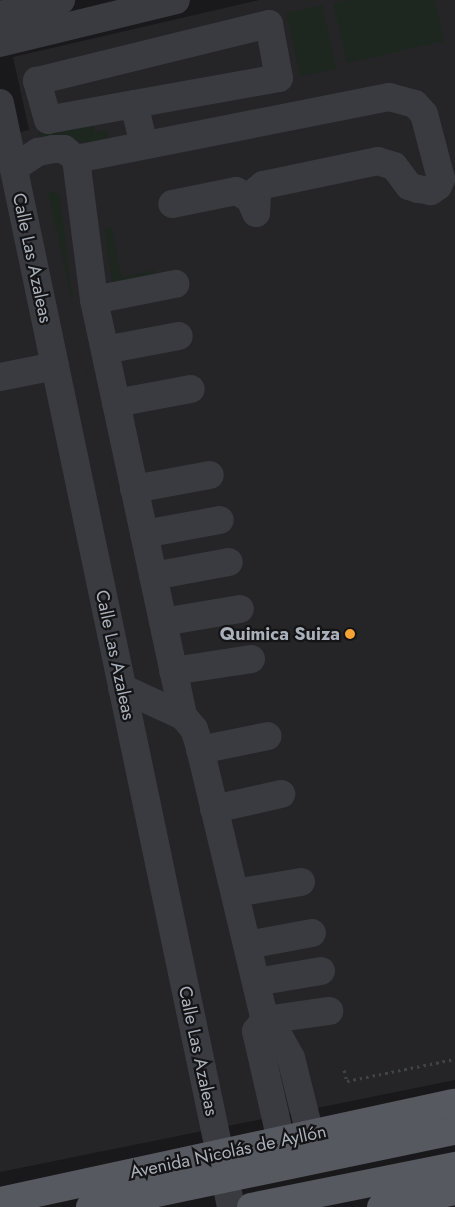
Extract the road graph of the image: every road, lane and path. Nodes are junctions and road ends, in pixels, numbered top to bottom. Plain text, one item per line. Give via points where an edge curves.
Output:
1 (61, 0) edge
2 (176, 0) edge
3 (0, 15) edge
4 (0, 43) edge
5 (0, 102) edge
6 (134, 104) junction
7 (144, 145) junction
8 (76, 159) junction
9 (14, 168) junction
10 (172, 204) dead end
11 (175, 284) dead end
12 (94, 300) junction
13 (179, 336) dead end
14 (105, 350) junction
15 (55, 366) junction
16 (0, 377) edge
17 (190, 389) dead end
18 (116, 403) junction
19 (210, 475) dead end
20 (134, 489) junction
21 (220, 520) dead end
22 (144, 534) junction
23 (229, 562) dead end
24 (153, 576) junction
25 (240, 608) dead end
26 (163, 622) junction
27 (251, 659) dead end
28 (173, 671) junction
29 (122, 688) junction
30 (183, 716) junction
31 (268, 736) dead end
32 (200, 750) junction
33 (281, 794) dead end
34 (214, 808) junction
35 (301, 882) dead end
36 (235, 893) junction
37 (312, 934) dead end
38 (247, 945) junction
39 (321, 972) dead end
40 (256, 982) junction
41 (330, 1010) dead end
42 (265, 1020) junction
43 (455, 1060) edge
44 (344, 1070) dead end
45 (455, 1103) edge
46 (455, 1131) edge
47 (310, 1134) junction
48 (282, 1140) junction
49 (222, 1166) junction
50 (455, 1166) edge
51 (455, 1192) edge
52 (0, 1201) edge
53 (262, 1206) edge
54 (90, 1207) edge
55 (231, 1207) edge
56 (381, 1207) edge

1 - 3 street
2 - 4 street
5 - 9 street, Calle Las Azaleas
6 - 6 street via 279,78 269,24 37,81 48,120
6 - 7 street
7 - 8 street
7 - 10 street via 388,97 415,104 424,114 441,179 431,191 418,189 409,186 394,166 378,161 263,186 257,190 256,213 250,199 236,191
8 - 9 street via 64,150 53,148 38,152
8 - 12 street
9 - 15 street, Calle Las Azaleas
11 - 12 street
12 - 14 street
13 - 14 street
14 - 18 street
15 - 16 street
15 - 29 street, Calle Las Azaleas
17 - 18 street
18 - 20 street
19 - 20 street
20 - 22 street
21 - 22 street
22 - 24 street
23 - 24 street
24 - 26 street
25 - 26 street
26 - 28 street
27 - 28 street
28 - 30 street
29 - 30 street
29 - 49 street, Calle Las Azaleas
30 - 32 street via 194,729
31 - 32 street
32 - 34 street
33 - 34 street
34 - 36 street
35 - 36 street
36 - 38 street
37 - 38 street
38 - 40 street
39 - 40 street
40 - 42 street
41 - 42 street
42 - 47 street via 276,1031 291,1058
42 - 48 street via 256,1031
43 - 44 path via 347,1081
45 - 47 main road, Avenida Nicolás de Ayllón
46 - 49 main road, Avenida Nicolás de Ayllón
47 - 48 main road, Avenida Nicolás de Ayllón
48 - 49 main road, Avenida Nicolás de Ayllón
49 - 52 main road, Avenida Nicolás de Ayllón
49 - 54 main road, Avenida Nicolás de Ayllón
49 - 55 street, Calle Las Azaleas
50 - 53 main road
51 - 56 main road

